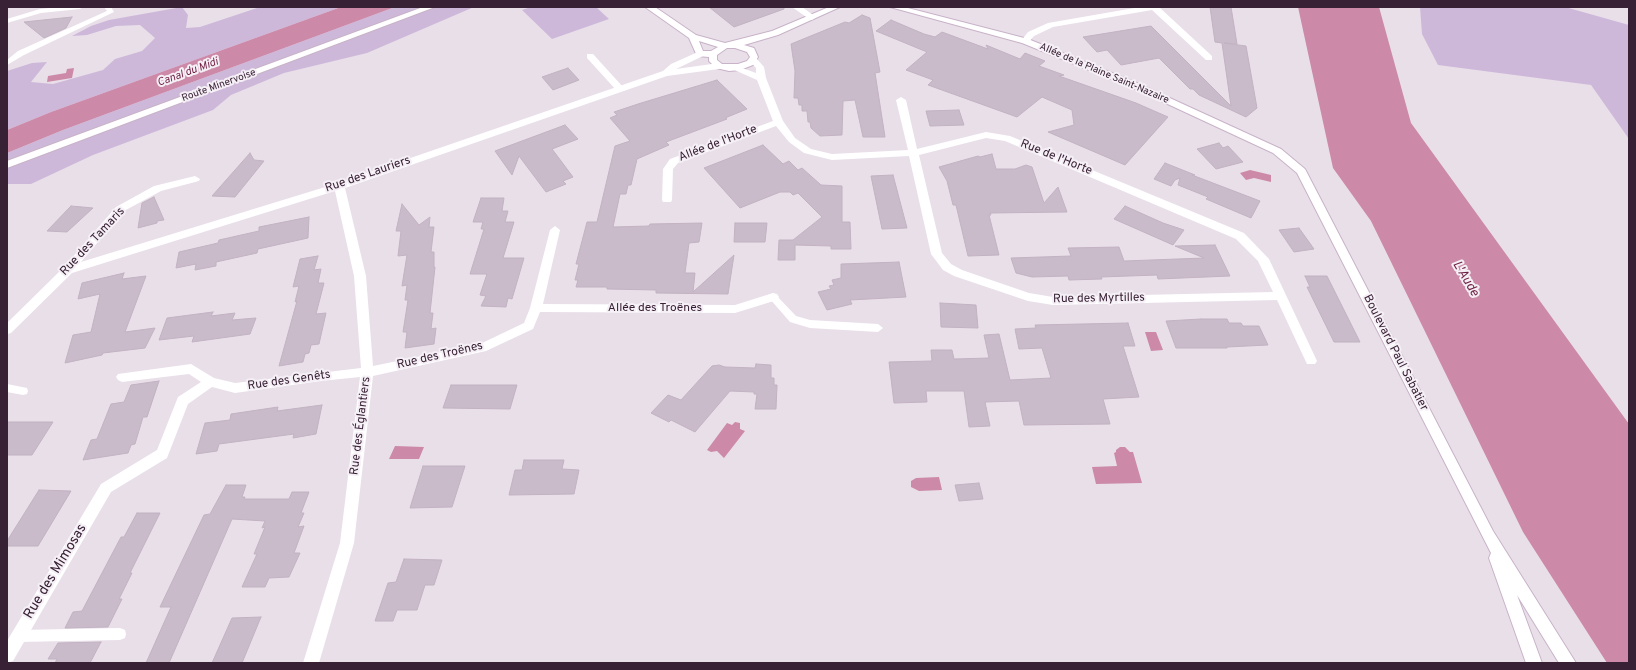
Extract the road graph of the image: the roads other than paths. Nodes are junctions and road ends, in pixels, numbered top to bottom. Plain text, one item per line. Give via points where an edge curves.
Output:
1 (80, 7) edge
2 (107, 7) edge
3 (431, 7) edge
4 (649, 7) edge
5 (796, 7) edge
6 (836, 7) edge
7 (894, 7) edge
8 (812, 17) junction
9 (7, 21) edge
10 (775, 33) junction
11 (693, 37) junction
12 (1025, 41) junction
13 (735, 45) junction
14 (725, 46) junction
15 (757, 53) junction
16 (700, 54) junction
17 (713, 54) junction
18 (590, 56) dead end
19 (1209, 58) dead end
20 (7, 63) edge
21 (719, 66) junction
22 (734, 68) junction
23 (666, 73) junction
24 (761, 78) junction
25 (620, 89) junction
26 (901, 100) dead end
27 (778, 122) junction
28 (912, 154) junction
29 (7, 165) edge
30 (1302, 171) joint
31 (195, 179) dead end
32 (339, 186) junction
33 (667, 200) dead end
34 (555, 230) dead end
35 (68, 270) junction
36 (1280, 296) junction
37 (773, 297) joint
38 (536, 308) junction
39 (878, 328) dead end
40 (7, 330) edge
41 (1312, 361) dead end
42 (367, 372) junction
43 (122, 377) dead end
44 (210, 382) junction
45 (7, 388) edge
46 (23, 392) dead end
47 (1488, 536) junction
48 (120, 634) dead end
49 (18, 636) junction
50 (7, 656) edge
51 (311, 663) edge
52 (1534, 663) edge
53 (1568, 663) edge

1 - 9 lane via 40,11
2 - 20 lane via 111,12 21,53
3 - 29 street, Route Minervoise
4 - 11 street
5 - 8 street
6 - 8 street
7 - 12 street, Allée de la Plaine Saint-Nazaire
8 - 10 street
10 - 13 street
10 - 15 street
11 - 14 street
11 - 16 street
12 - 19 street via 1030,34 1052,25 1154,8
12 - 30 street, Allée de la Plaine Saint-Nazaire via 1134,85 1277,151
13 - 14 street
13 - 15 street
14 - 17 street
15 - 22 street via 746,66
15 - 24 street, Rue de l'Horte
16 - 17 street
16 - 23 street, Rue des Lauriers via 674,66
17 - 21 street via 713,61
18 - 25 lane
21 - 22 street, Rue des Lauriers
21 - 23 street, Rue des Lauriers
22 - 24 street
23 - 25 street, Rue des Lauriers
24 - 27 street, Rue de l'Horte
25 - 32 street, Rue des Lauriers
26 - 28 street, Rue des Myrtilles
27 - 28 street, Rue de l'Horte via 792,140 808,151 832,158
27 - 33 street, Allée de l'Horte via 674,161 668,170
28 - 36 street, Rue de l'Horte via 964,139 986,136 1006,138 1240,236 1263,259
28 - 36 street, Rue des Myrtilles via 937,254 947,267 958,273 1028,297 1052,301
30 - 47 street, Boulevard Paul Sabatier
31 - 35 street, Rue des Tamaris via 158,188 120,209
32 - 35 street, Rue des Lauriers
32 - 42 street, Rue des Églantiers via 360,276
34 - 38 street, Rue des Troënes
35 - 40 street, Rue des Tamaris
36 - 41 street, Rue de l'Horte
37 - 38 street, Allée des Troënes via 735,309
37 - 39 lane via 793,319 810,324
38 - 42 street, Rue des Troënes via 529,326 482,348
42 - 44 street, Rue des Genêts via 235,388
42 - 51 street, Rue des Églantiers via 347,543
43 - 44 street, Rue des Genêts via 191,369
44 - 49 street, Rue des Mimosas via 183,401 162,454 106,488
45 - 46 lane
47 - 52 street, Boulevard Paul Sabatier
47 - 53 street, Boulevard Paul Sabatier
48 - 49 lane
49 - 50 street, Rue des Mimosas

